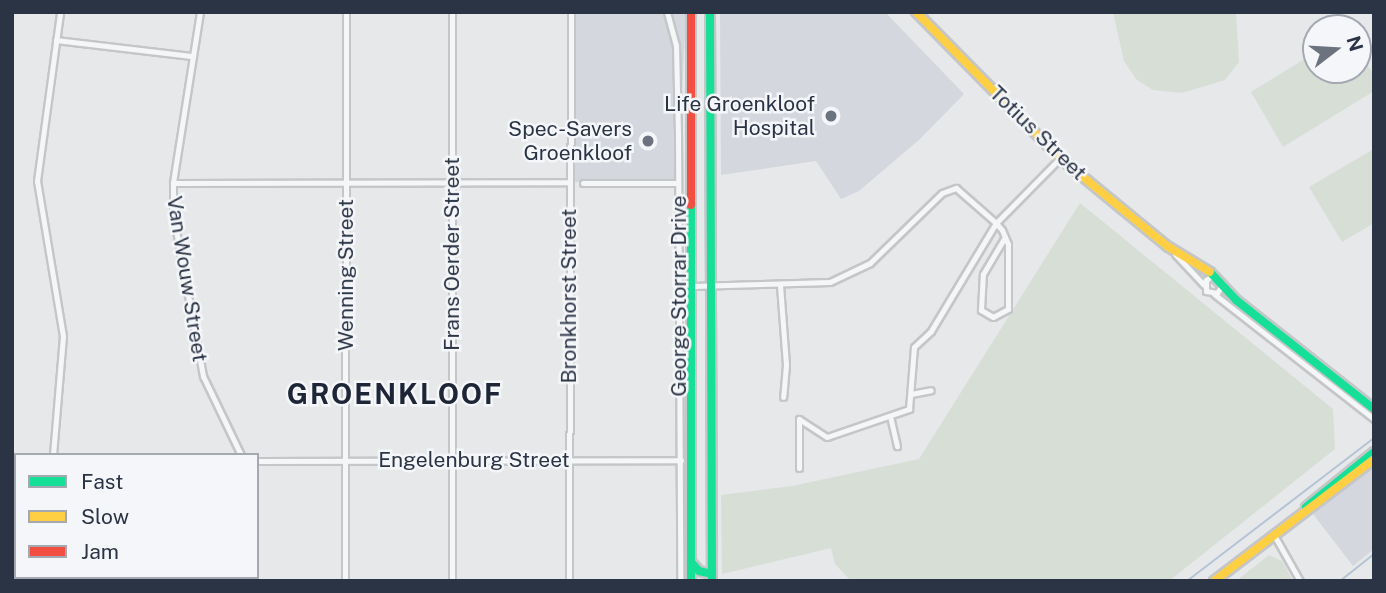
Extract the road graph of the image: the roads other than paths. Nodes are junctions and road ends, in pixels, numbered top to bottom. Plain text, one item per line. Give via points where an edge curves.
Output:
1 (60, 12) edge
2 (200, 12) edge
3 (346, 12) edge
4 (452, 12) edge
5 (571, 12) edge
6 (667, 12) edge
7 (685, 12) edge
8 (691, 12) edge
9 (710, 12) edge
10 (916, 12) edge
11 (55, 40) junction
12 (691, 54) junction
13 (193, 56) junction
14 (1060, 158) junction
15 (451, 182) junction
16 (569, 182) junction
17 (173, 183) junction
18 (346, 183) junction
19 (583, 183) dead end
20 (678, 183) junction
21 (996, 223) junction
22 (1005, 237) junction
23 (1167, 246) junction
24 (1213, 275) junction
25 (1223, 284) junction
26 (780, 285) junction
27 (1204, 285) junction
28 (693, 286) junction
29 (713, 286) junction
30 (1214, 294) junction
31 (712, 385) junction
32 (931, 390) dead end
33 (911, 394) junction
34 (783, 397) dead end
35 (1374, 407) edge
36 (890, 416) junction
37 (1374, 419) edge
38 (897, 446) dead end
39 (1374, 452) edge
40 (52, 453) edge
41 (240, 453) edge
42 (1374, 459) edge
43 (259, 460) edge
44 (344, 460) junction
45 (452, 460) junction
46 (568, 460) junction
47 (681, 460) junction
48 (692, 461) junction
49 (799, 468) dead end
50 (710, 473) junction
51 (1304, 510) junction
52 (1274, 534) junction
53 (691, 562) junction
54 (712, 578) edge
55 (345, 581) edge
56 (452, 581) edge
57 (569, 581) edge
58 (680, 581) edge
59 (691, 581) edge
60 (699, 581) edge
61 (1214, 581) edge
62 (1300, 581) edge

1 - 11 street
2 - 13 street, Van Wouw Street
3 - 18 street, Wenning Street
4 - 15 street, Frans Oerder Street
5 - 16 street, Bronkhorst Street
6 - 20 street, George Storrar Drive via 676,45
7 - 12 main road
8 - 12 main road, George Storrar Drive
9 - 29 main road, George Storrar Drive
10 - 14 main road, Totius Street
11 - 13 street
11 - 40 street via 37,181 63,335
12 - 28 main road, George Storrar Drive
13 - 17 street, Van Wouw Street
14 - 21 street
14 - 23 main road, Totius Street
15 - 16 street
15 - 18 street
15 - 45 street, Frans Oerder Street
16 - 46 street, Bronkhorst Street
17 - 18 street
17 - 41 street, Van Wouw Street via 173,214 203,376
18 - 44 street, Wenning Street
19 - 20 street
20 - 47 street, George Storrar Drive
21 - 22 street
21 - 26 street via 962,191 951,189 862,269 823,284
21 - 33 street via 929,335 914,347
22 - 22 street via 983,274 981,310 993,317 1007,309 1010,252
23 - 24 main road, Totius Street
23 - 27 street, Totius Street
24 - 25 main road, Totius Street
24 - 27 street
25 - 30 street
25 - 35 main road, Totius Street via 1246,309
26 - 29 street
26 - 34 street via 786,365
27 - 30 street, Totius Street
28 - 29 street
28 - 48 main road, George Storrar Drive
29 - 31 main road, George Storrar Drive
30 - 37 street
31 - 48 main road via 706,400 706,449
31 - 50 main road, George Storrar Drive
32 - 33 street
33 - 36 street via 909,409
36 - 38 street
36 - 49 street via 827,437 799,419
39 - 51 main road
42 - 51 main road
43 - 44 street, Engelenburg Street
44 - 45 street, Engelenburg Street
44 - 55 street, Wenning Street
45 - 46 street, Engelenburg Street
45 - 56 street, Frans Oerder Street
46 - 47 street, Engelenburg Street
46 - 57 street, Bronkhorst Street
47 - 48 street, Engelenburg Street
47 - 58 street, George Storrar Drive
48 - 50 main road via 704,464
48 - 53 main road, George Storrar Drive
50 - 54 main road, George Storrar Drive
51 - 52 main road
52 - 61 main road
52 - 62 street
53 - 54 main road
53 - 59 main road, George Storrar Drive
54 - 60 main road

